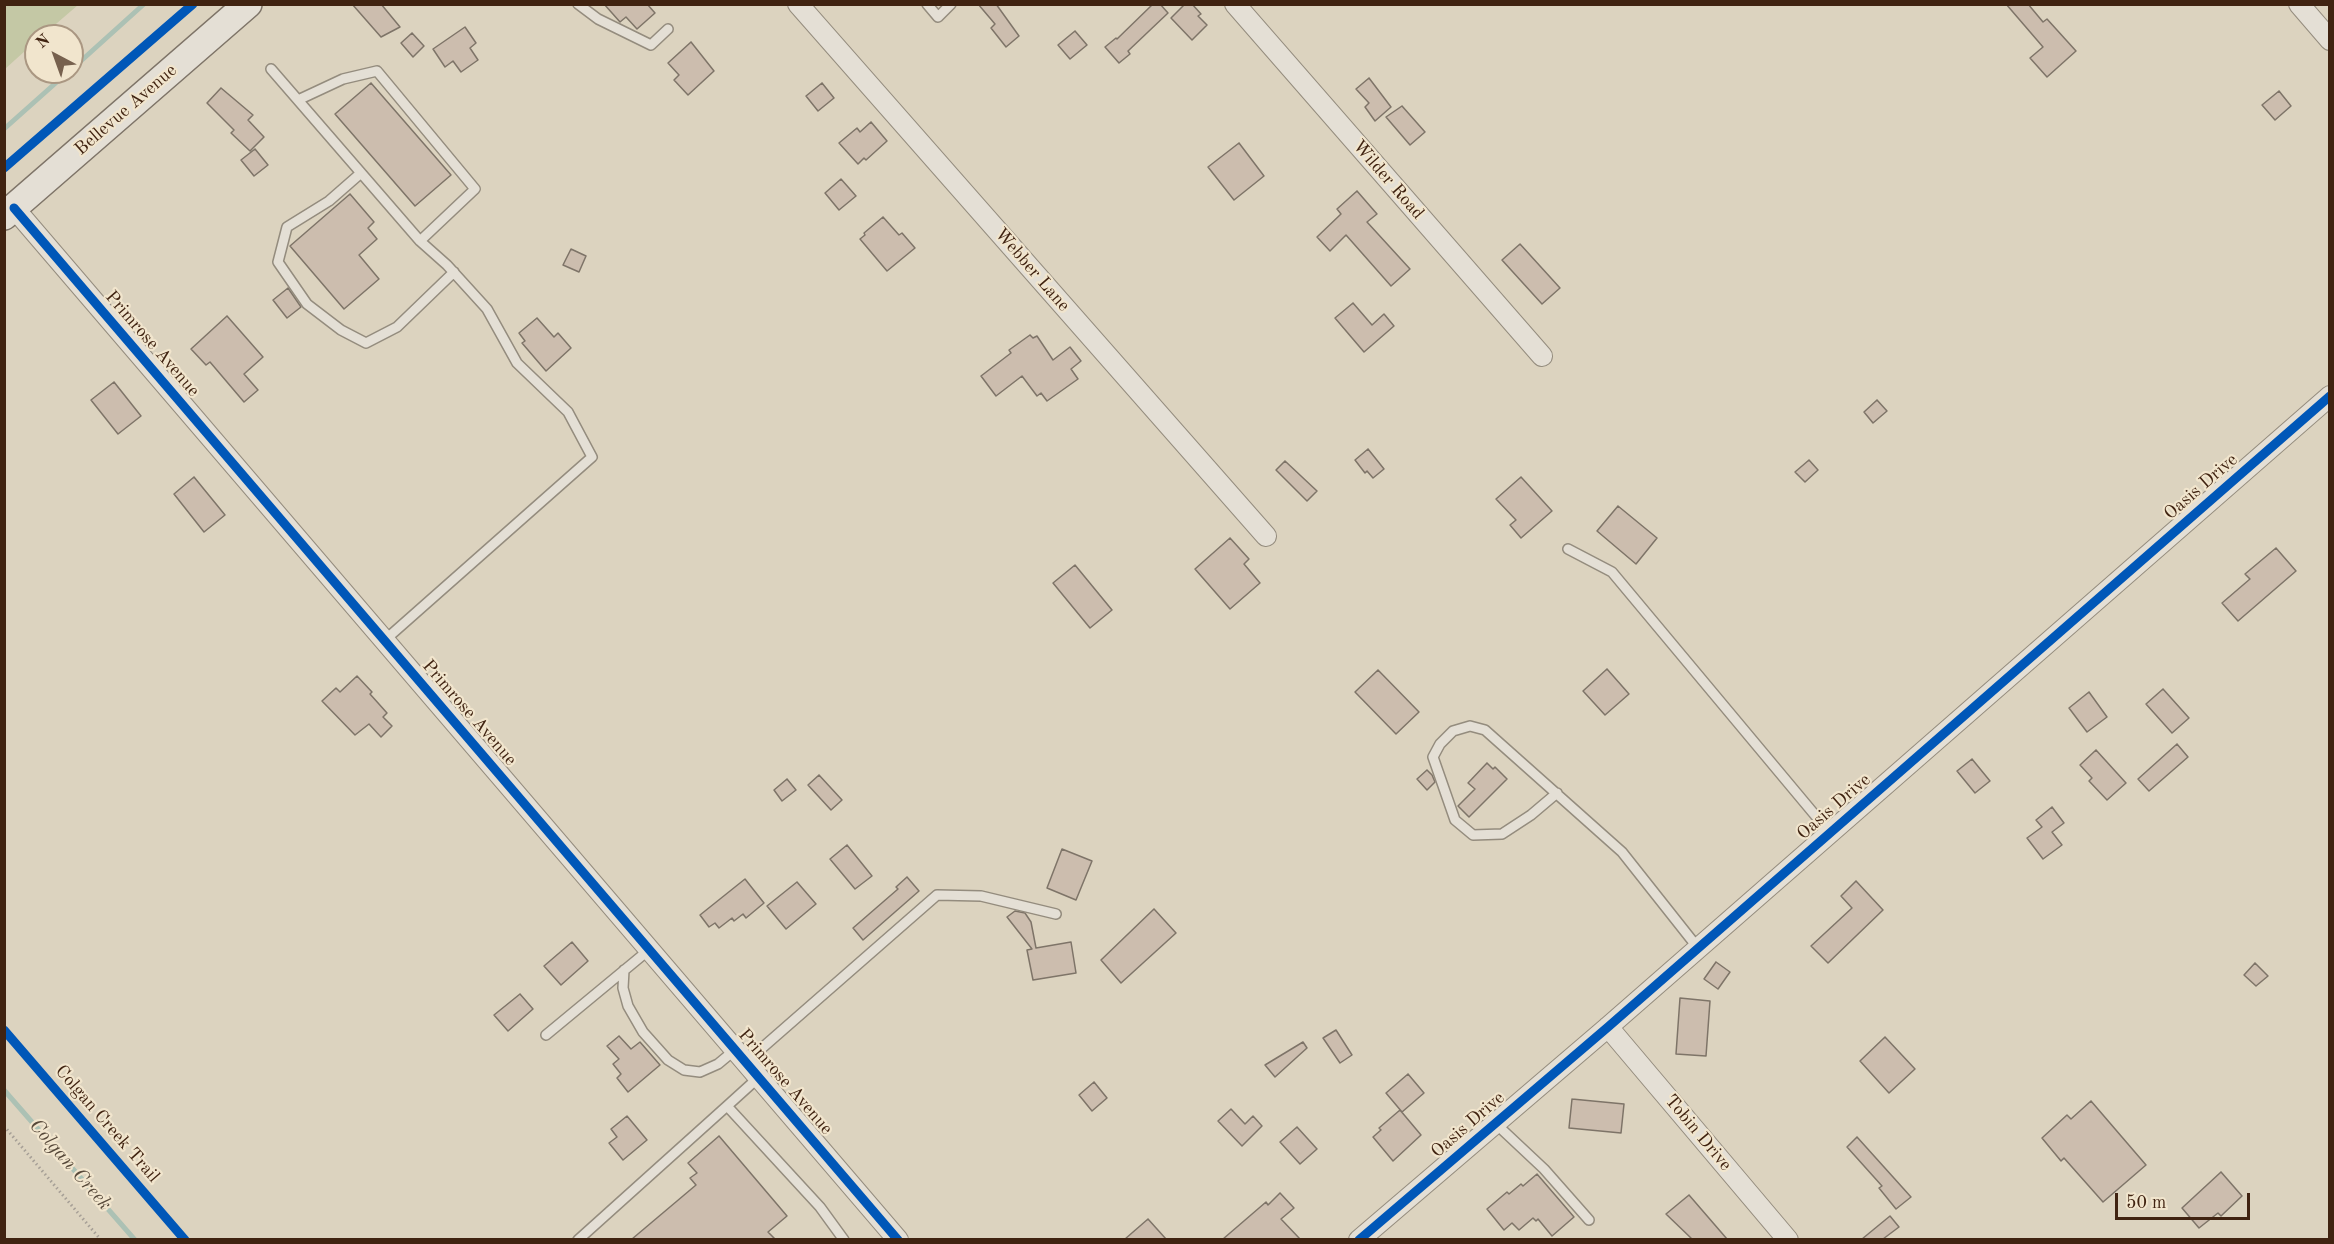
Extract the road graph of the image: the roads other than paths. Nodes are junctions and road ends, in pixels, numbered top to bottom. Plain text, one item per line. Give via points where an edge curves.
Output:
1 (248, 4) edge
2 (578, 4) edge
3 (798, 4) edge
4 (927, 4) edge
5 (951, 4) edge
6 (1235, 4) edge
7 (2299, 4) edge
8 (668, 29) dead end
9 (2326, 29) edge
10 (271, 69) dead end
11 (298, 100) junction
12 (361, 173) junction
13 (9, 212) edge
14 (420, 241) junction
15 (454, 272) junction
16 (1542, 356) dead end
17 (2330, 396) edge
18 (1266, 536) dead end
19 (1568, 549) dead end
20 (385, 640) junction
21 (1557, 793) junction
22 (1830, 832) junction
23 (1056, 914) dead end
24 (1698, 948) junction
25 (650, 949) junction
26 (624, 970) junction
27 (1608, 1027) junction
28 (546, 1035) dead end
29 (747, 1063) junction
30 (727, 1106) junction
31 (1496, 1123) junction
32 (1589, 1220) dead end
33 (578, 1239) edge
34 (844, 1239) edge
35 (898, 1239) edge
36 (1359, 1239) edge
37 (1788, 1239) edge

1 - 13 street, Bellevue Avenue
2 - 8 lane via 598,19 651,45
3 - 18 street, Webber Lane
4 - 5 lane via 938,17
6 - 16 street, Wilder Road
7 - 9 street
10 - 11 lane
11 - 12 lane
11 - 14 lane via 343,79 377,71 475,189
12 - 14 lane
12 - 15 lane via 329,201 287,227 279,262 307,304 366,343 397,327
13 - 20 street, Primrose Avenue
14 - 15 lane
15 - 20 lane via 487,309 517,363 568,412 592,457
17 - 22 street, Oasis Drive
19 - 22 lane via 1611,572
20 - 25 street, Primrose Avenue
21 - 21 lane via 1485,730 1470,726 1453,731 1433,757 1455,820 1473,835 1502,834
21 - 24 lane via 1622,852
22 - 24 street, Oasis Drive
23 - 29 lane via 981,896 937,895
24 - 27 street, Oasis Drive
25 - 26 lane
25 - 29 street, Primrose Avenue
26 - 28 lane
26 - 29 lane via 628,1006 643,1032 668,1060 684,1070 700,1072 718,1064
27 - 31 street, Oasis Drive
27 - 37 street, Tobin Drive
29 - 30 lane
29 - 35 street, Primrose Avenue
30 - 33 lane
30 - 34 lane via 820,1207
31 - 32 lane
31 - 36 street, Oasis Drive

